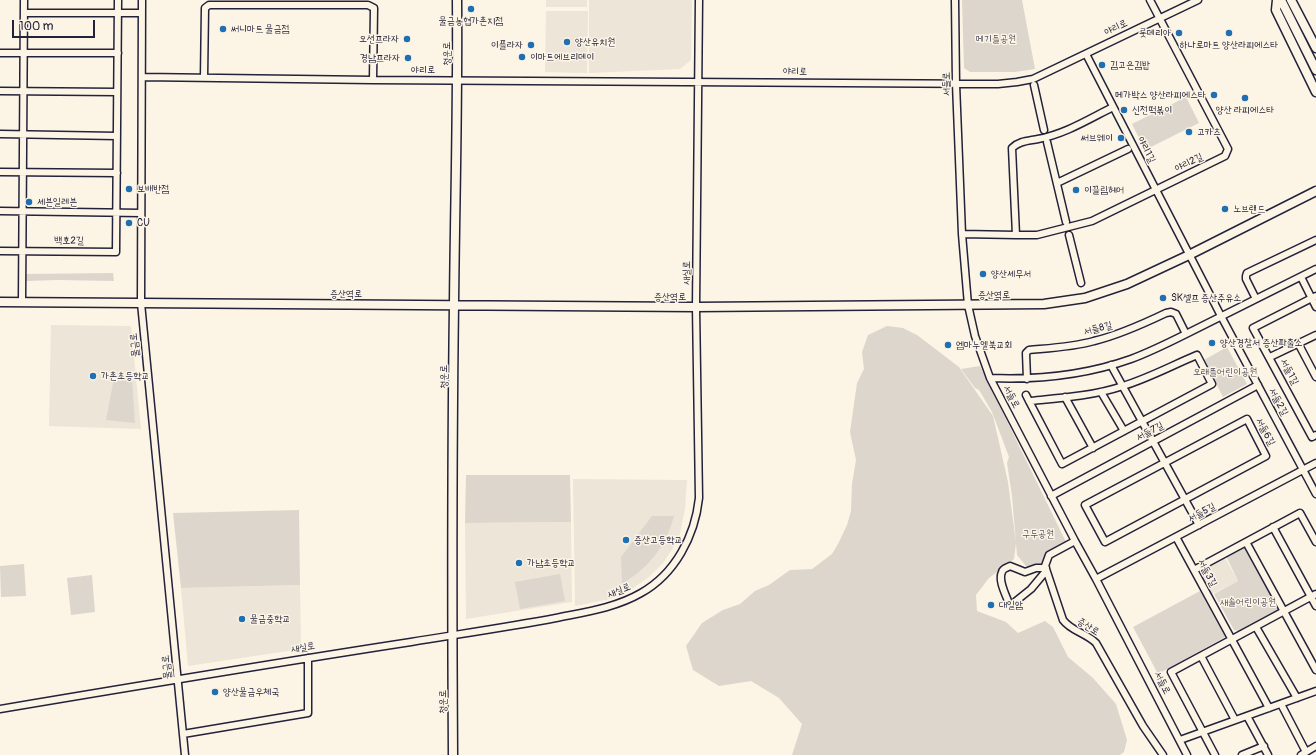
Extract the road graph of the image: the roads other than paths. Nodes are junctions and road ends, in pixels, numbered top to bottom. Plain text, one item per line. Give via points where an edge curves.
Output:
1 (24, 0) edge
2 (118, 0) edge
3 (142, 0) edge
4 (457, 0) edge
5 (699, 0) edge
6 (955, 0) edge
7 (1150, 0) edge
8 (1198, 0) edge
9 (1277, 0) edge
10 (1281, 0) edge
11 (1291, 0) edge
12 (24, 13) junction
13 (118, 13) junction
14 (142, 14) junction
15 (1159, 18) junction
16 (1316, 48) edge
17 (0, 53) edge
18 (24, 53) junction
19 (118, 53) junction
20 (1086, 54) junction
21 (1316, 70) edge
22 (142, 77) junction
23 (204, 78) junction
24 (373, 80) junction
25 (458, 80) junction
26 (698, 81) junction
27 (956, 84) junction
28 (1034, 86) dead end
29 (0, 91) edge
30 (23, 91) junction
31 (117, 92) junction
32 (1316, 92) edge
33 (1113, 107) junction
34 (1044, 130) dead end
35 (0, 134) edge
36 (23, 134) junction
37 (117, 136) junction
38 (1047, 142) dead end
39 (1128, 149) dead end
40 (0, 172) edge
41 (23, 172) junction
42 (117, 173) junction
43 (1057, 183) junction
44 (1156, 190) junction
45 (1316, 191) edge
46 (0, 211) edge
47 (23, 212) junction
48 (116, 212) junction
49 (142, 213) junction
50 (1066, 222) dead end
51 (962, 234) junction
52 (1069, 235) dead end
53 (1016, 236) junction
54 (1316, 240) edge
55 (0, 251) edge
56 (23, 251) junction
57 (1189, 255) junction
58 (1316, 269) edge
59 (1300, 277) junction
60 (1081, 284) dead end
61 (1314, 297) edge
62 (1256, 299) junction
63 (0, 302) edge
64 (22, 302) junction
65 (141, 303) junction
66 (454, 305) junction
67 (968, 305) junction
68 (696, 307) junction
69 (1316, 307) edge
70 (1221, 316) junction
71 (1186, 334) junction
72 (1316, 335) edge
73 (1298, 343) junction
74 (1270, 358) junction
75 (1112, 365) junction
76 (1316, 377) edge
77 (990, 378) junction
78 (1027, 379) junction
79 (1258, 385) junction
80 (1123, 386) junction
81 (1101, 392) junction
82 (1065, 397) junction
83 (1142, 422) junction
84 (1124, 431) junction
85 (1316, 435) edge
86 (1153, 441) junction
87 (1093, 448) junction
88 (1165, 462) junction
89 (1316, 463) edge
90 (1303, 470) junction
91 (1316, 494) edge
92 (1051, 496) junction
93 (1185, 499) junction
94 (1199, 525) junction
95 (1273, 527) junction
96 (1176, 537) junction
97 (1075, 540) junction
98 (1246, 542) junction
99 (1316, 542) edge
100 (1046, 569) junction
101 (1194, 570) junction
102 (1096, 579) junction
103 (1314, 596) edge
104 (1008, 601) dead end
105 (1016, 602) dead end
106 (1316, 606) edge
107 (1285, 611) junction
108 (1256, 626) junction
109 (452, 636) junction
110 (1231, 640) junction
111 (1201, 656) junction
112 (308, 658) junction
113 (1316, 670) edge
114 (178, 680) junction
115 (1316, 691) edge
116 (1298, 698) junction
117 (1281, 704) junction
118 (1269, 708) junction
119 (0, 709) edge
120 (1248, 716) junction
121 (1235, 720) junction
122 (1203, 732) junction
123 (183, 734) junction
124 (1180, 740) junction
125 (1264, 746) junction
126 (1316, 746) edge
127 (1304, 754) edge
128 (185, 755) edge
129 (453, 755) edge
130 (1163, 755) edge
131 (1187, 755) edge
132 (1215, 755) edge
133 (1242, 755) edge
134 (1268, 755) edge

1 - 12 street
2 - 13 street, 백호2길
3 - 14 street, 물금로
4 - 25 street, 청운로
5 - 26 street, 새실로
6 - 27 street, 서들로
7 - 15 street
8 - 15 street, 야리로
9 - 32 street via 1276,10
10 - 21 street
11 - 16 street
12 - 13 street
12 - 18 street
13 - 14 street
13 - 19 street, 백호2길
14 - 22 street, 물금로
15 - 20 street, 야리로
15 - 44 street, 야리2길 via 1228,149 1225,156
17 - 18 street
18 - 19 street
18 - 30 street
19 - 31 street, 백호2길
20 - 27 street, 야리로 via 1028,80 998,84
20 - 33 street, 야리1길
22 - 23 street, 야리로
22 - 49 street, 물금로
23 - 24 street, 야리로
23 - 24 street via 205,8 210,5 368,5 374,8
24 - 25 street, 야리로
25 - 26 street, 야리로
25 - 66 street, 청운로
26 - 27 street, 야리로
26 - 68 street, 새실로
27 - 51 street, 서들로
28 - 34 street
29 - 30 street
30 - 31 street
30 - 36 street
31 - 37 street, 백호2길
33 - 44 street, 야리1길
33 - 53 street via 1062,132 1017,143 1012,148
35 - 36 street
36 - 37 street
36 - 41 street
37 - 42 street, 백호2길
38 - 43 street
39 - 43 street
40 - 41 street
41 - 42 street
41 - 47 street
42 - 48 street, 백호2길
43 - 50 street
44 - 53 street, 야리2길 via 1092,222 1037,235
44 - 57 street, 야리1길
45 - 57 street, 증산역로
46 - 47 street
47 - 48 street
47 - 56 street
48 - 49 street
48 - 56 street, 백호2길 via 116,252
49 - 65 street, 물금로
51 - 53 street, 야리2길
51 - 67 street, 서들로
52 - 60 street
54 - 62 street via 1247,273 1246,279
55 - 56 street
56 - 64 street
57 - 67 street, 증산역로 via 1126,284 1085,298 1044,304
57 - 70 street, 서들2길
58 - 59 street
59 - 61 street
59 - 62 street
61 - 69 street
61 - 74 street, 서들1길 via 1253,328
62 - 70 street
63 - 64 street, 증산역로
64 - 65 street, 증산역로
65 - 66 street, 증산역로
65 - 114 street, 물금로
66 - 68 street, 증산역로
66 - 109 street, 청운로
67 - 68 street, 증산역로
67 - 77 street, 서들로 via 975,336
68 - 109 street, 새실로 via 699,498 690,534 672,567 642,592 617,604 531,623
70 - 71 street
70 - 79 street, 서들2길
71 - 75 street via 1151,351
71 - 78 street, 서들8길 via 1176,314 1171,312 1094,342 1029,350 1026,353
72 - 73 street
73 - 74 street
73 - 76 street
74 - 85 street, 서들1길 via 1312,437
75 - 78 street via 1088,371
75 - 80 street
77 - 78 street
77 - 92 street, 서들로
79 - 86 street, 서들7길
79 - 90 street, 서들2길
80 - 81 street
80 - 83 street
80 - 83 street via 1197,354 1212,384
81 - 82 street
81 - 84 street
82 - 87 street
82 - 87 street via 1027,398 1062,464
83 - 84 street
83 - 86 street
84 - 87 street
86 - 88 street
86 - 92 street, 서들7길
88 - 93 street
88 - 93 street, 서들6길 via 1085,505 1105,542
88 - 93 street, 서들6길 via 1247,418 1266,456
89 - 90 street, 서들5길
90 - 91 street, 서들2길
90 - 94 street, 서들5길
92 - 97 street, 서들로
93 - 94 street
94 - 96 street, 서들5길
95 - 98 street
95 - 99 street via 1300,513
95 - 103 street
96 - 101 street, 서들3길
96 - 102 street, 서들5길
97 - 100 street via 1049,555
97 - 102 street, 서들로
98 - 101 street
98 - 107 street
100 - 104 street via 1036,568 1026,572 1010,566 1004,569 1001,572 1001,581
100 - 105 street via 1032,589
100 - 130 street, 증산로 via 1063,620 1096,643 1143,726
101 - 110 street, 서들3길
102 - 124 street, 서들로
103 - 106 street
103 - 107 street
107 - 108 street
107 - 113 street
108 - 110 street
108 - 116 street
109 - 112 street, 새실로
109 - 129 street, 청운로
110 - 111 street
110 - 118 street, 서들3길
111 - 121 street
111 - 122 street via 1171,672
112 - 114 street, 새실로
112 - 123 street via 308,713
114 - 119 street, 새실로
114 - 123 street, 물금로
115 - 116 street
116 - 117 street
117 - 118 street
117 - 127 street
118 - 120 street
120 - 121 street
120 - 125 street
121 - 122 street
122 - 124 street
122 - 132 street
123 - 128 street, 물금로
124 - 131 street, 서들로
125 - 133 street
125 - 134 street
126 - 127 street

